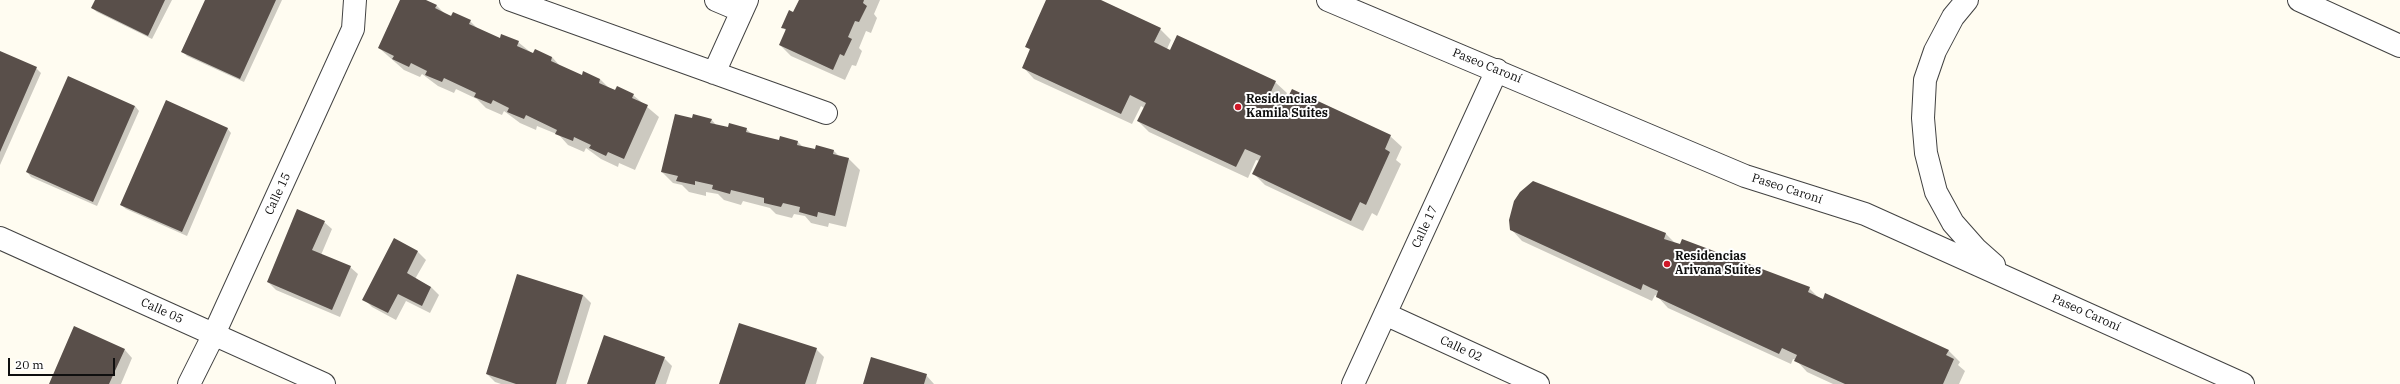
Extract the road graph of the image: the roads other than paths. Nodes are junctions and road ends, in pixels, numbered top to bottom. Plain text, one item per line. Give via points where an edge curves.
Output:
1 (355, 0) edge
2 (511, 0) edge
3 (716, 0) edge
4 (1328, 0) edge
5 (1967, 0) edge
6 (2299, 0) edge
7 (744, 6) edge
8 (2400, 46) edge
9 (1497, 70) junction
10 (714, 73) junction
11 (826, 113) dead end
12 (0, 238) edge
13 (2010, 278) junction
14 (1385, 314) junction
15 (214, 334) junction
16 (189, 384) edge
17 (324, 384) edge
18 (1353, 384) edge
19 (1538, 384) edge
20 (2243, 384) edge

1 - 15 street, Calle 15 via 353,29
2 - 10 street
3 - 7 street
4 - 9 street, Paseo Caroní
5 - 13 street via 1953,17 1935,51 1926,80 1923,118 1926,152 1936,192 1953,223 1976,249
6 - 8 street
7 - 10 street
9 - 13 street, Paseo Caroní via 1745,176 1865,214
9 - 14 street, Calle 17
10 - 11 street
12 - 15 street, Calle 05
13 - 20 street, Paseo Caroní
14 - 18 street, Calle 17
14 - 19 street, Calle 02
15 - 16 street, Calle 15
15 - 17 street, Calle 05

